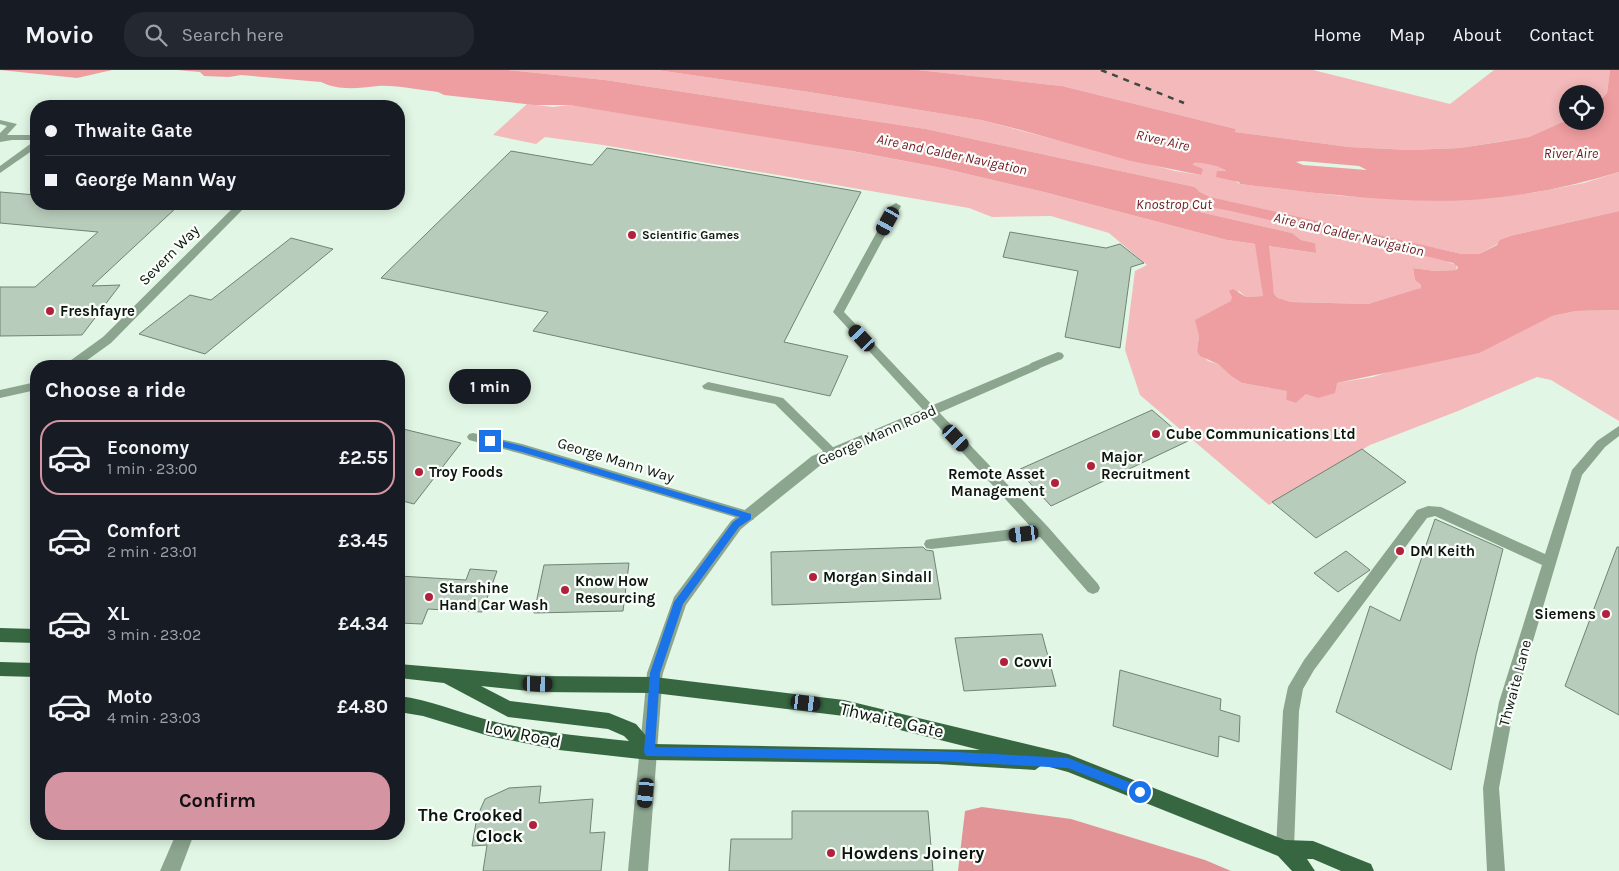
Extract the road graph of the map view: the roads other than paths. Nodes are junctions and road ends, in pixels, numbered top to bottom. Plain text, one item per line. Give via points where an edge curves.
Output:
1 (0, 122) edge
2 (30, 138) edge
3 (1, 139) edge
4 (30, 148) edge
5 (0, 170) edge
6 (896, 206) dead end
7 (237, 210) edge
8 (1058, 356) dead end
9 (79, 360) edge
10 (1036, 366) joint
11 (708, 386) dead end
12 (30, 387) edge
13 (0, 394) edge
14 (931, 411) junction
15 (1619, 430) edge
16 (473, 438) dead end
17 (832, 453) junction
18 (748, 516) junction
19 (1043, 531) junction
20 (931, 544) dead end
21 (1549, 562) junction
22 (1094, 588) dead end
23 (0, 635) edge
24 (30, 636) edge
25 (0, 669) edge
26 (30, 670) edge
27 (405, 672) edge
28 (443, 675) junction
29 (654, 685) junction
30 (405, 705) edge
31 (650, 752) junction
32 (1068, 763) junction
33 (183, 840) edge
34 (1285, 849) junction
35 (170, 871) edge
36 (638, 871) edge
37 (1304, 871) edge
38 (1364, 871) edge
39 (1496, 871) edge

1 - 3 lane via 13,124
2 - 3 lane
4 - 5 lane
6 - 14 lane via 838,312
7 - 9 street, Severn Way via 106,340
8 - 10 lane
10 - 14 street, George Mann Road
11 - 17 lane via 780,401
12 - 13 street
14 - 17 street, George Mann Road
14 - 19 lane
15 - 21 lane, Thwaite Lane via 1601,444 1576,473
16 - 18 lane, George Mann Way via 522,449
17 - 18 street, George Mann Road via 817,460
18 - 29 street, George Mann Road via 736,525 679,602 655,673
19 - 20 lane
19 - 22 lane
21 - 34 lane via 1436,511 1422,514 1296,687 1291,710
21 - 39 lane, Thwaite Lane via 1507,702 1491,788
23 - 24 main road
25 - 26 main road
27 - 28 main road
28 - 29 main road via 538,684
28 - 31 main road via 508,710 609,721 630,730
29 - 31 street, George Mann Road
29 - 32 main road, Thwaite Gate via 844,708
30 - 31 main road, Low Road via 490,728 559,742
31 - 32 main road, Thwaite Gate via 937,756
31 - 36 street, George Mann Road
32 - 34 main road, Thwaite Gate
33 - 35 street
34 - 37 main road, Thwaite Gate
34 - 38 main road, Thwaite Gate via 1313,850

